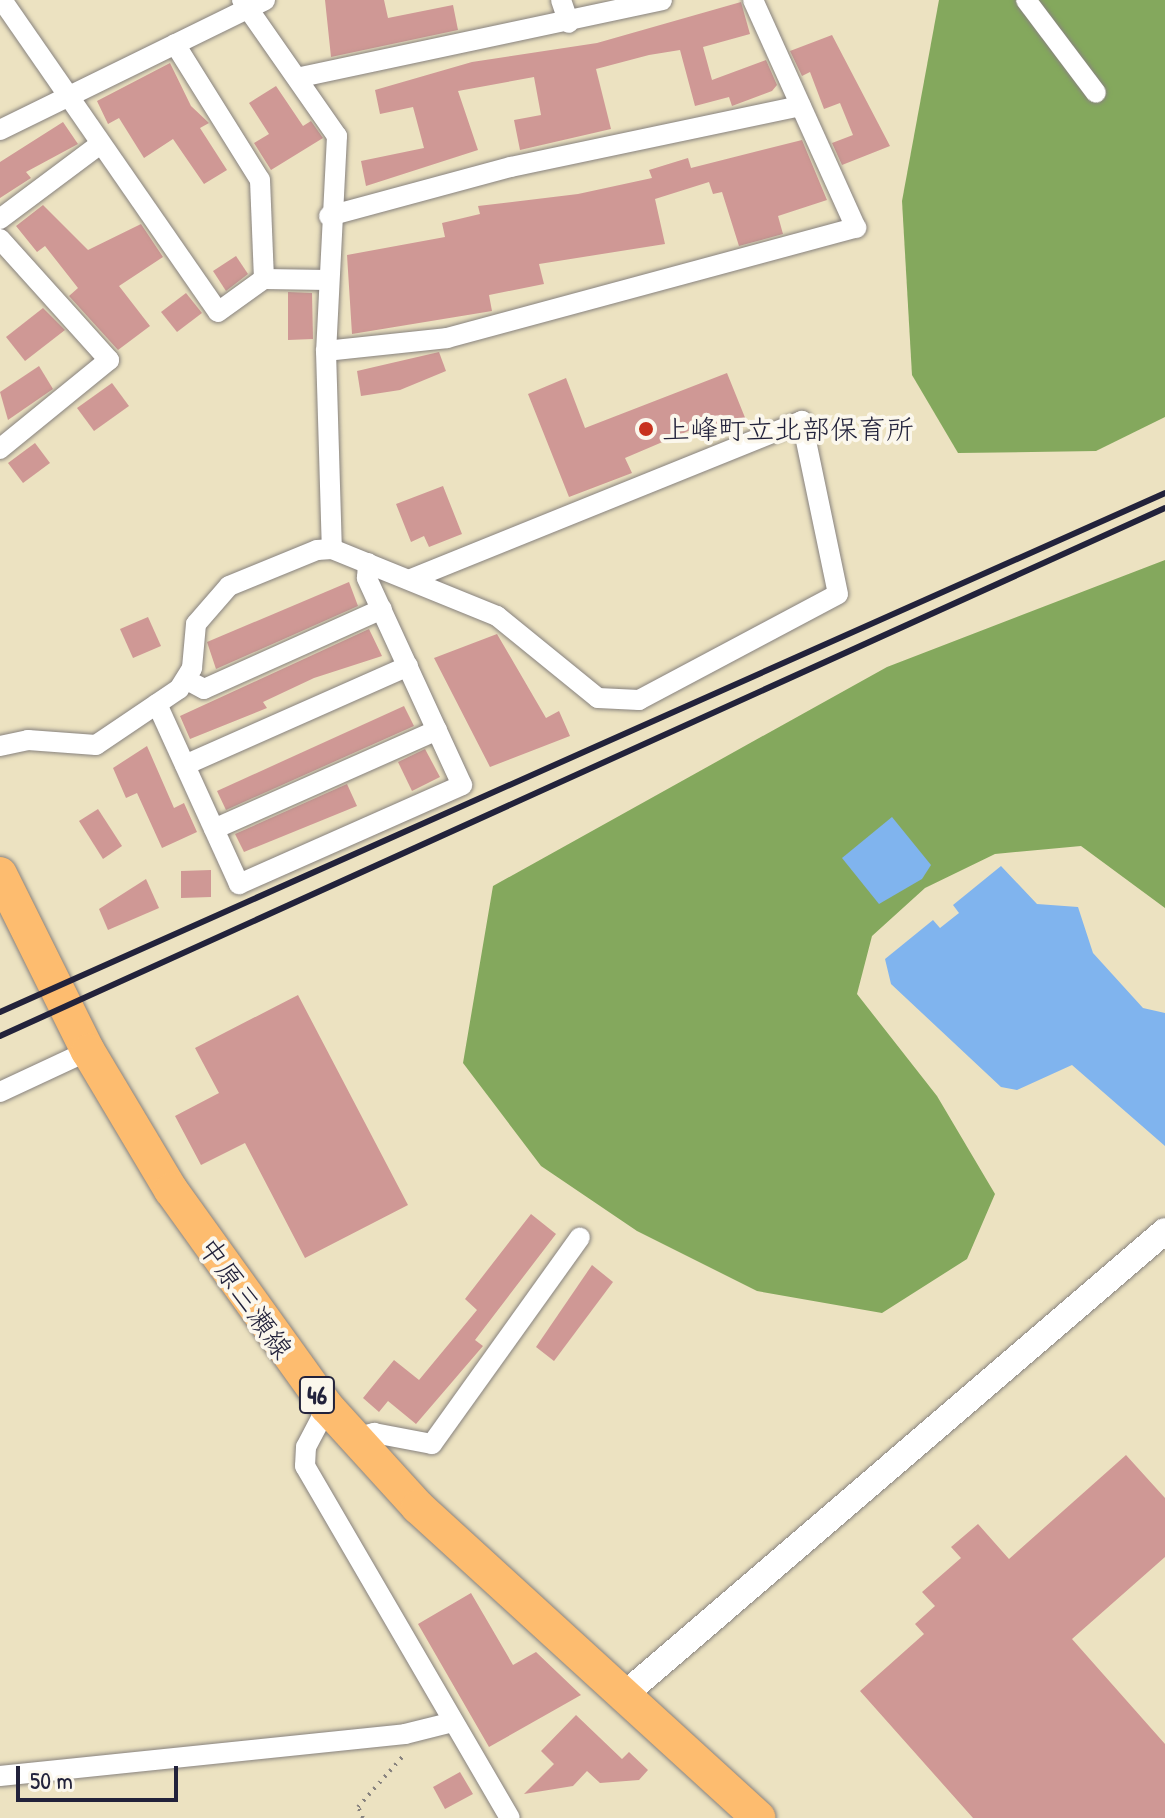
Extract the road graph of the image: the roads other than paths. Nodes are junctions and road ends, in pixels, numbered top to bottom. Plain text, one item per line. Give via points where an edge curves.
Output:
1 (2, 0) edge
2 (561, 0) edge
3 (662, 0) edge
4 (753, 0) edge
5 (1026, 0) edge
6 (251, 3) edge
7 (569, 23) junction
8 (175, 44) junction
9 (301, 77) junction
10 (1096, 93) dead end
11 (65, 97) junction
12 (801, 106) junction
13 (0, 130) edge
14 (99, 145) junction
15 (329, 216) junction
16 (0, 219) edge
17 (0, 239) edge
18 (264, 279) junction
19 (328, 280) junction
20 (326, 351) junction
21 (0, 449) edge
22 (332, 549) junction
23 (368, 563) junction
24 (410, 579) junction
25 (382, 609) junction
26 (408, 666) junction
27 (187, 680) junction
28 (157, 704) junction
29 (437, 730) junction
30 (0, 746) edge
31 (185, 765) junction
32 (214, 829) junction
33 (0, 874) edge
34 (88, 1051) junction
35 (0, 1092) edge
36 (1165, 1231) edge
37 (580, 1237) dead end
38 (327, 1407) junction
39 (355, 1438) junction
40 (625, 1694) junction
41 (453, 1722) junction
42 (0, 1776) edge
43 (510, 1818) edge
44 (758, 1818) edge

1 - 11 street
2 - 7 street
3 - 7 street
4 - 12 street
5 - 10 street
6 - 8 street
6 - 9 street
7 - 9 street
8 - 11 street
8 - 18 street via 260,180
9 - 15 street via 337,136
11 - 13 street
11 - 14 street
12 - 15 street via 511,167
12 - 20 street via 856,228 447,338
14 - 16 street
14 - 18 street via 218,312
15 - 19 street
17 - 21 street via 109,360
18 - 19 street
19 - 20 street
20 - 22 street
22 - 23 street
22 - 27 street via 229,586 214,599 196,624
23 - 24 street
23 - 25 street
24 - 24 street via 802,421 838,594 639,700 583,692 497,616
25 - 26 street
25 - 27 street via 204,689
26 - 29 street
26 - 31 street
27 - 28 street
28 - 30 street via 84,749 28,740
28 - 31 street
29 - 32 street
29 - 32 street via 462,785 253,878 239,884
31 - 32 street
33 - 34 main road, 中原三瀬線 / 46
34 - 35 street
34 - 38 main road, 中原三瀬線 / 46 via 171,1190
36 - 40 street
37 - 39 street via 432,1444 374,1433
38 - 39 main road, 中原三瀬線 / 46
38 - 41 street via 306,1447 305,1466
39 - 40 main road, 中原三瀬線 / 46 via 418,1507
40 - 44 main road, 中原三瀬線 / 46
41 - 42 street via 405,1734
41 - 43 street

